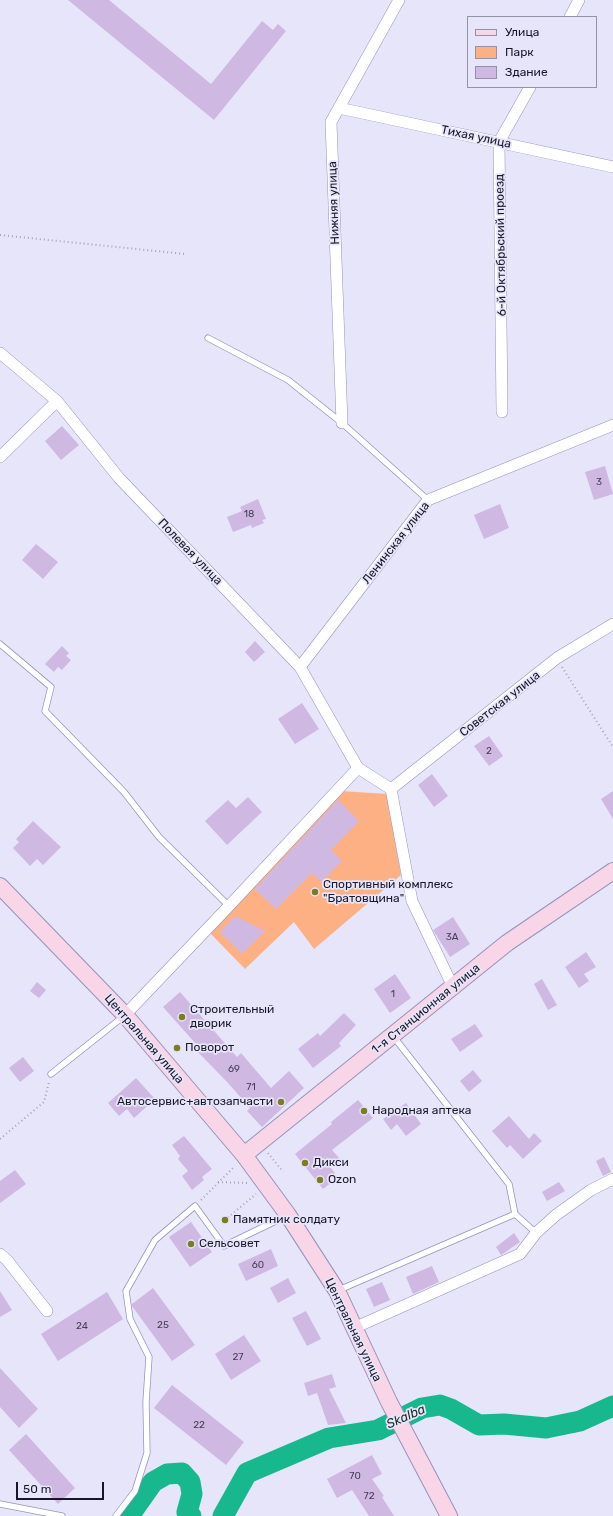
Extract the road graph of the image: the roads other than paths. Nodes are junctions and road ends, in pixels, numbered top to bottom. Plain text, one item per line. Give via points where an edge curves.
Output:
1 (399, 0) edge
2 (579, 0) edge
3 (571, 16) edge
4 (529, 88) edge
5 (339, 108) junction
6 (499, 142) junction
7 (613, 167) edge
8 (208, 338) dead end
9 (0, 352) edge
10 (57, 401) junction
11 (502, 412) dead end
12 (342, 423) junction
13 (613, 425) edge
14 (0, 457) edge
15 (428, 500) junction
16 (613, 624) edge
17 (0, 644) edge
18 (300, 667) junction
19 (358, 768) junction
20 (391, 789) junction
21 (613, 871) edge
22 (0, 886) edge
23 (231, 907) junction
24 (453, 987) junction
25 (125, 1015) junction
26 (392, 1035) junction
27 (51, 1074) road end
28 (240, 1160) junction
29 (613, 1179) edge
30 (515, 1214) junction
31 (288, 1215) junction
32 (536, 1233) junction
33 (0, 1254) edge
34 (336, 1291) junction
35 (47, 1311) dead end
36 (354, 1328) junction
37 (0, 1504) edge
38 (62, 1516) edge
39 (116, 1516) edge
40 (449, 1516) edge

1 - 5 street, Нижняя улица
2 - 3 street
4 - 6 street
5 - 6 street, Тихая улица
5 - 12 street, Нижняя улица via 331,122
6 - 7 street, Тихая улица
6 - 11 street, 6-й Октябрьский проезд
8 - 12 lane via 288,380
9 - 10 street, Полевая улица
10 - 14 street
10 - 18 street, Полевая улица via 119,478
12 - 15 lane
13 - 15 street, Ленинская улица
15 - 18 street, Ленинская улица
16 - 20 street, Советская улица via 557,658
17 - 23 lane via 51,687 45,711 124,792 159,837
18 - 19 street, Полевая улица
19 - 20 street
19 - 23 street
20 - 24 street via 412,901
21 - 24 main road, 1-я Станционная улица via 507,943
22 - 25 main road, Центральная улица
23 - 25 street
24 - 26 main road, 1-я Станционная улица
25 - 27 lane
25 - 28 main road, Центральная улица
26 - 28 main road, 1-я Станционная улица
26 - 30 lane via 509,1184
28 - 31 main road, Центральная улица
29 - 32 street via 556,1215
30 - 32 lane
30 - 34 lane
31 - 34 main road, Центральная улица
31 - 39 lane via 224,1246 196,1206 155,1240 126,1291 130,1319 149,1357 146,1402 147,1453 134,1491
32 - 36 street via 520,1254
33 - 35 street
34 - 36 main road, Центральная улица
36 - 40 main road, Центральная улица via 410,1444
37 - 38 lane

